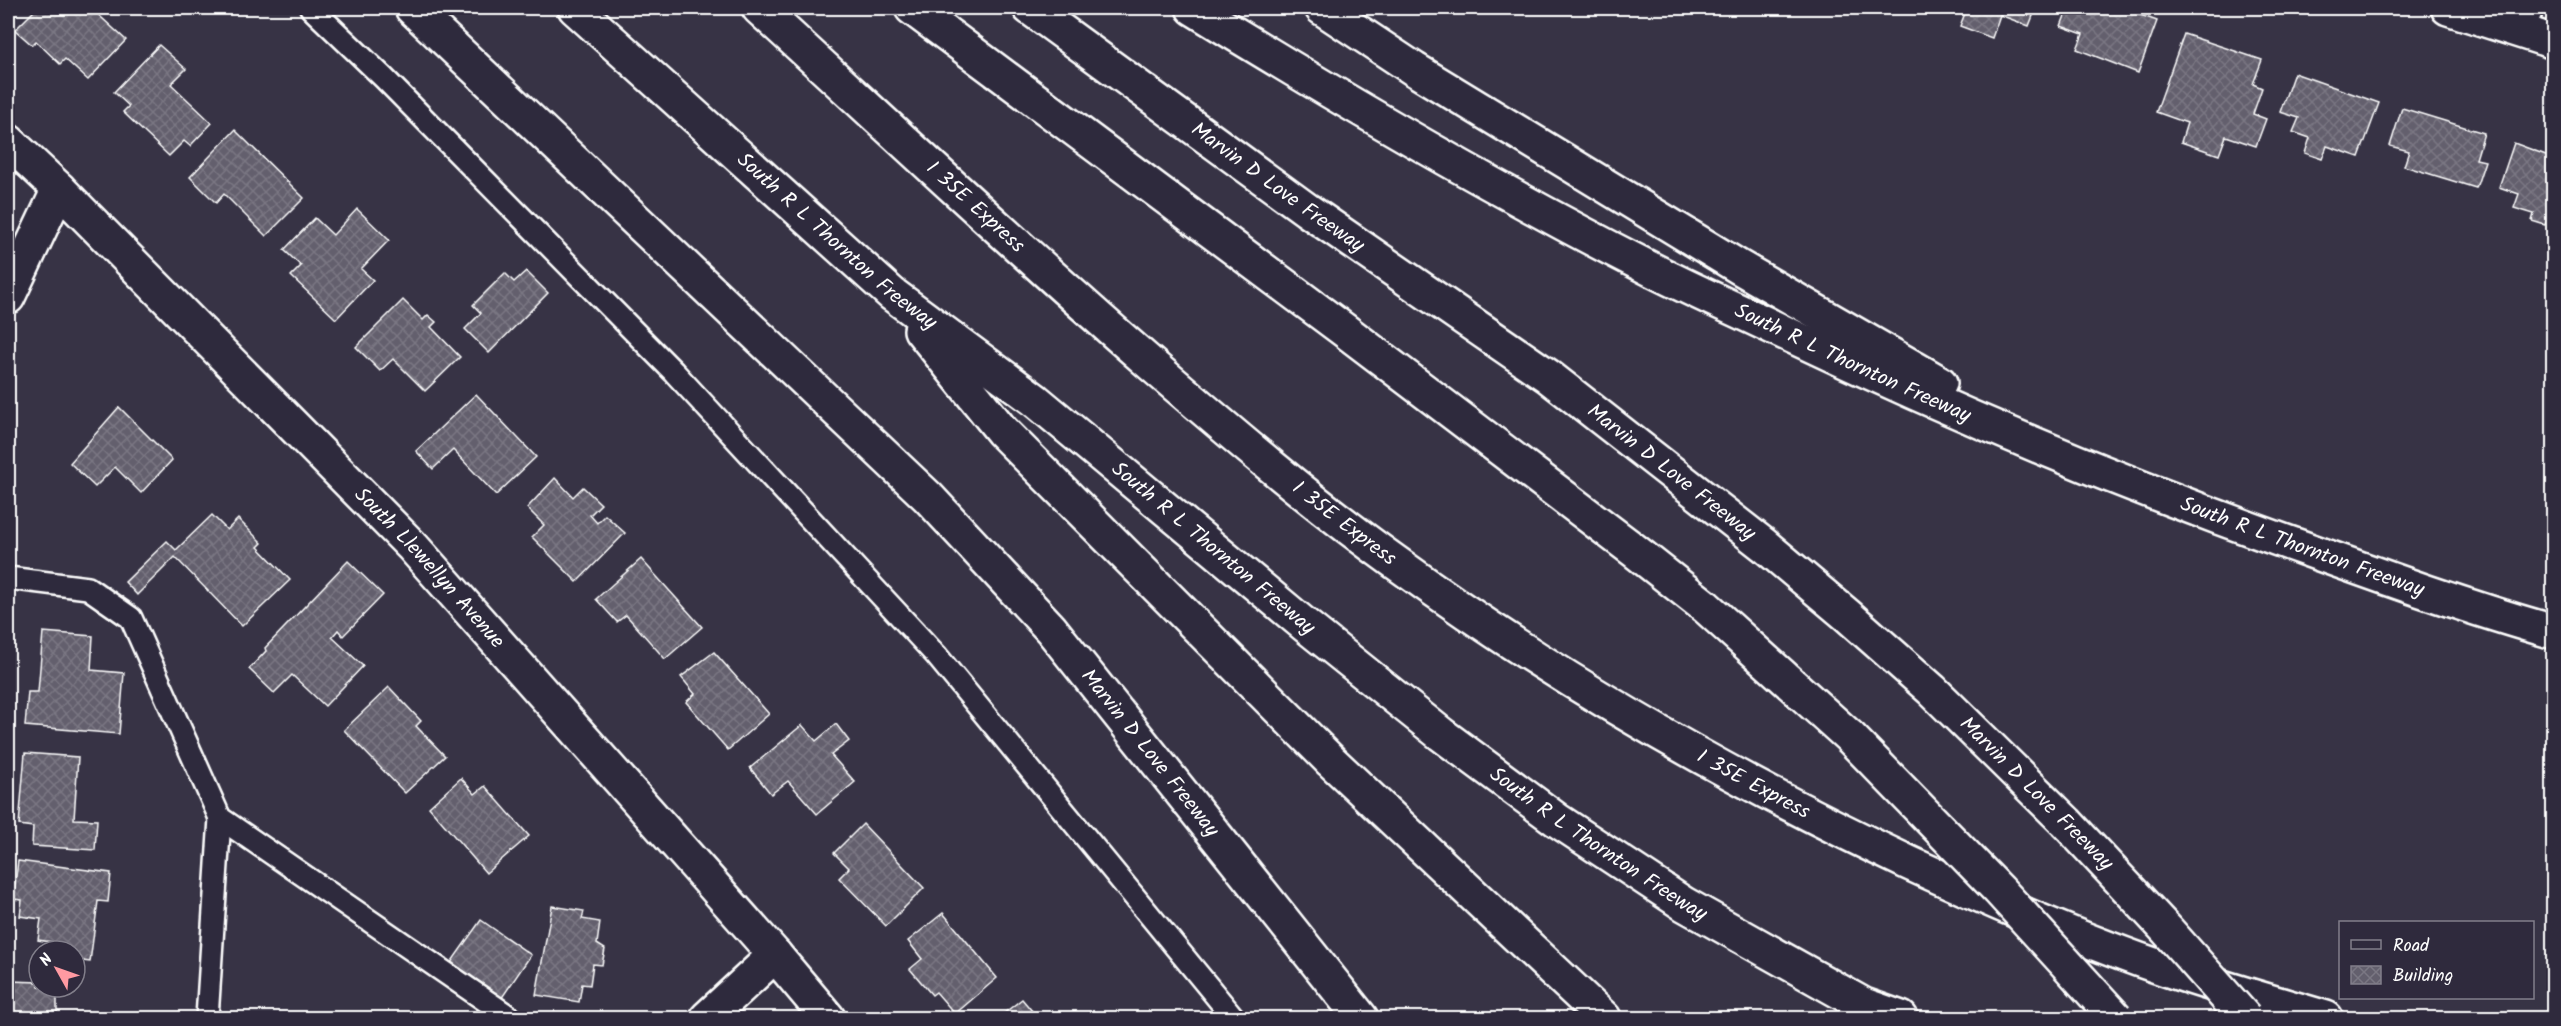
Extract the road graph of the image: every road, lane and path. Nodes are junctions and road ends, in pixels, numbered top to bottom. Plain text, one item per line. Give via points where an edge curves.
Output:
1 (311, 8) edge
2 (412, 8) edge
3 (575, 8) edge
4 (759, 8) edge
5 (912, 8) edge
6 (1030, 8) edge
7 (1193, 8) edge
8 (1322, 8) edge
9 (2448, 8) edge
10 (2527, 20) edge
11 (2553, 42) edge
12 (8, 141) edge
13 (58, 189) junction
14 (892, 294) junction
15 (8, 297) edge
16 (2079, 464) junction
17 (8, 578) edge
18 (2423, 591) junction
19 (2553, 616) edge
20 (2553, 632) edge
21 (220, 818) junction
22 (775, 955) junction
23 (207, 1018) edge
24 (511, 1018) edge
25 (707, 1018) edge
26 (828, 1018) edge
27 (1234, 1018) edge
28 (1361, 1018) edge
29 (1604, 1018) edge
30 (1901, 1018) edge
31 (2116, 1018) edge
32 (2245, 1018) edge
33 (2326, 1018) edge

1 - 27 lane via 674,372 936,655
2 - 28 main road, Marvin D Love Freeway via 928,497 1051,629
3 - 14 main road, South R L Thornton Freeway
4 - 33 main road, I 35E Express via 1071,294 1223,427 1393,561 1505,639 1606,703 1776,798 1975,893 2152,964
5 - 31 main road, bridge via 1344,330 1706,607 1850,737 1999,890
6 - 32 main road, Marvin D Love Freeway, bridge via 1307,210 1548,376 1764,545 1932,690 2066,822
7 - 16 main road, South R L Thornton Freeway via 1310,80 1646,267 1856,366
8 - 16 main road via 1414,69 1739,267
9 - 10 main road
10 - 11 main road
12 - 13 main road, South Llewellyn Avenue
13 - 15 main road
13 - 22 main road, South Llewellyn Avenue via 413,547
14 - 29 main road via 1002,431 1331,761
14 - 30 main road, South R L Thornton Freeway via 1035,400 1305,625 1557,820 1684,904 1864,1005
16 - 18 main road, South R L Thornton Freeway
17 - 21 lane via 88,588 131,618
18 - 19 main road
18 - 20 main road, South R L Thornton Freeway
21 - 23 lane
21 - 24 lane
22 - 25 main road
22 - 26 main road, South Llewellyn Avenue

